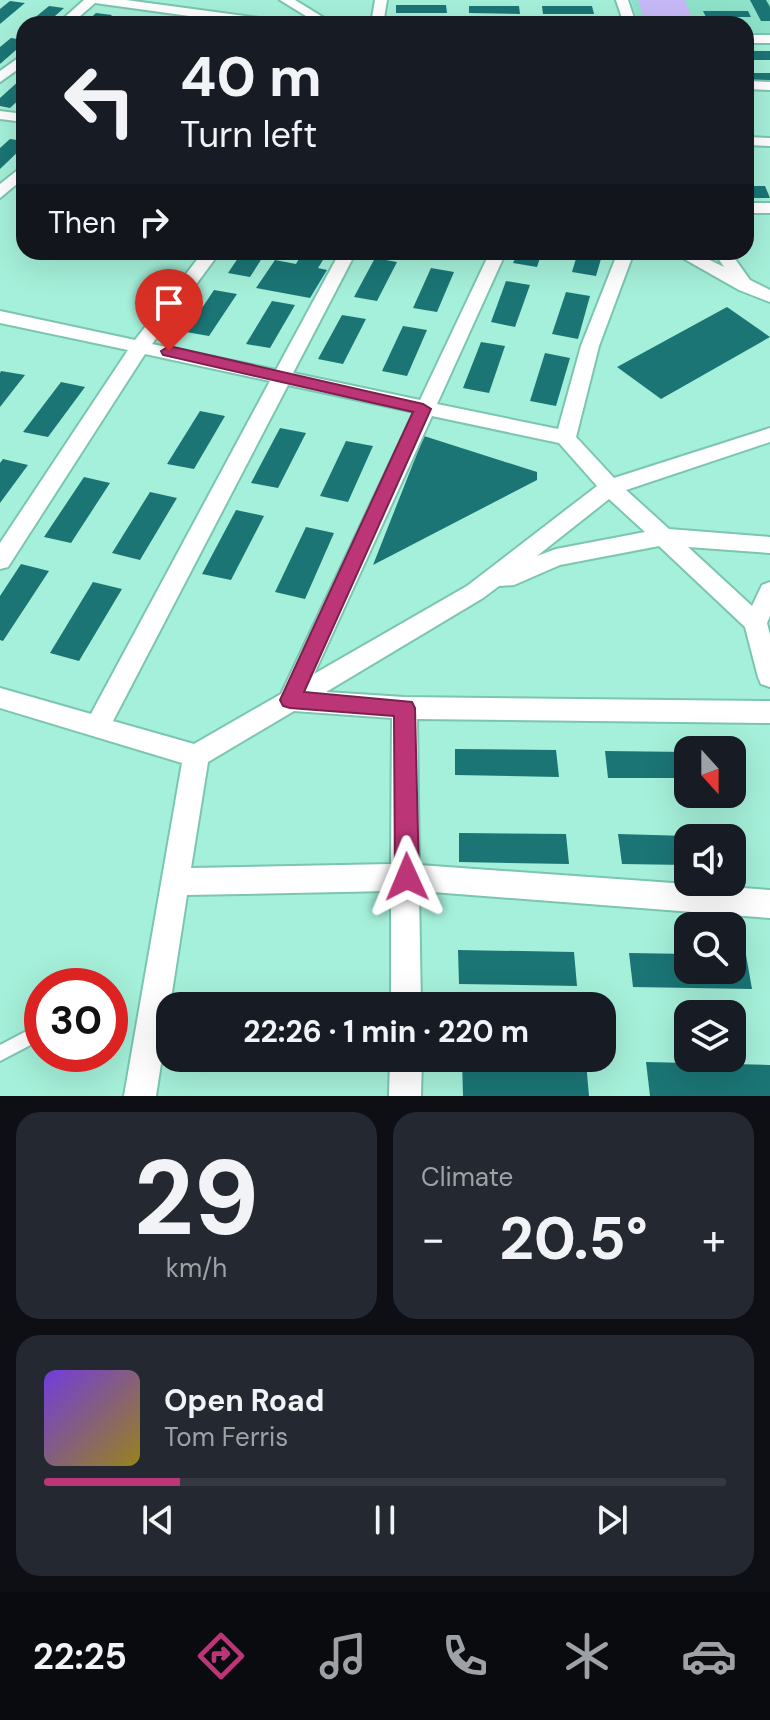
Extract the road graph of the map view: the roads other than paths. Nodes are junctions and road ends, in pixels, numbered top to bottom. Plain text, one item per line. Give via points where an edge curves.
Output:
1 (91, 0) edge
2 (99, 0) edge
3 (191, 0) edge
4 (286, 0) edge
5 (180, 11) junction
6 (72, 16) edge
7 (176, 16) edge
8 (217, 16) edge
9 (314, 16) edge
10 (16, 65) edge
11 (0, 78) edge
12 (16, 178) edge
13 (0, 193) edge
14 (206, 260) edge
15 (344, 260) edge
16 (494, 260) edge
17 (623, 260) edge
18 (695, 260) edge
19 (727, 260) edge
20 (746, 287) junction
21 (770, 297) edge
22 (6, 318) edge
23 (0, 335) edge
24 (141, 345) junction
25 (280, 375) junction
26 (423, 409) junction
27 (770, 435) edge
28 (566, 438) junction
29 (610, 487) junction
30 (664, 537) junction
31 (770, 545) edge
32 (0, 561) edge
33 (770, 591) edge
34 (475, 592) junction
35 (755, 623) junction
36 (770, 677) edge
37 (0, 698) edge
38 (290, 700) junction
39 (404, 708) junction
40 (770, 712) edge
41 (97, 727) junction
42 (196, 756) junction
43 (407, 877) junction
44 (175, 882) junction
45 (770, 904) edge
46 (406, 992) edge
47 (24, 1040) edge
48 (0, 1053) edge
49 (406, 1072) edge
50 (140, 1096) edge
51 (405, 1096) edge

1 - 6 street
2 - 5 street
3 - 5 street
4 - 9 street
5 - 7 street
5 - 8 street
10 - 11 street
12 - 13 street
14 - 24 street
15 - 25 street
16 - 26 street
17 - 28 street via 590,346
18 - 20 street
19 - 20 street
20 - 21 street
22 - 23 street
22 - 24 street
24 - 25 street
24 - 32 street
25 - 26 street
25 - 41 street
26 - 28 street
26 - 38 street
27 - 29 street
28 - 29 street
29 - 30 street
29 - 34 street
30 - 31 street
30 - 34 street via 556,557
30 - 35 street
33 - 35 street
34 - 38 street
35 - 36 street
37 - 41 street
38 - 39 street
38 - 42 street
39 - 40 street
39 - 43 street
41 - 42 street
42 - 44 street
43 - 44 street
43 - 45 street
43 - 46 street
44 - 50 street
47 - 48 lane
49 - 51 street

